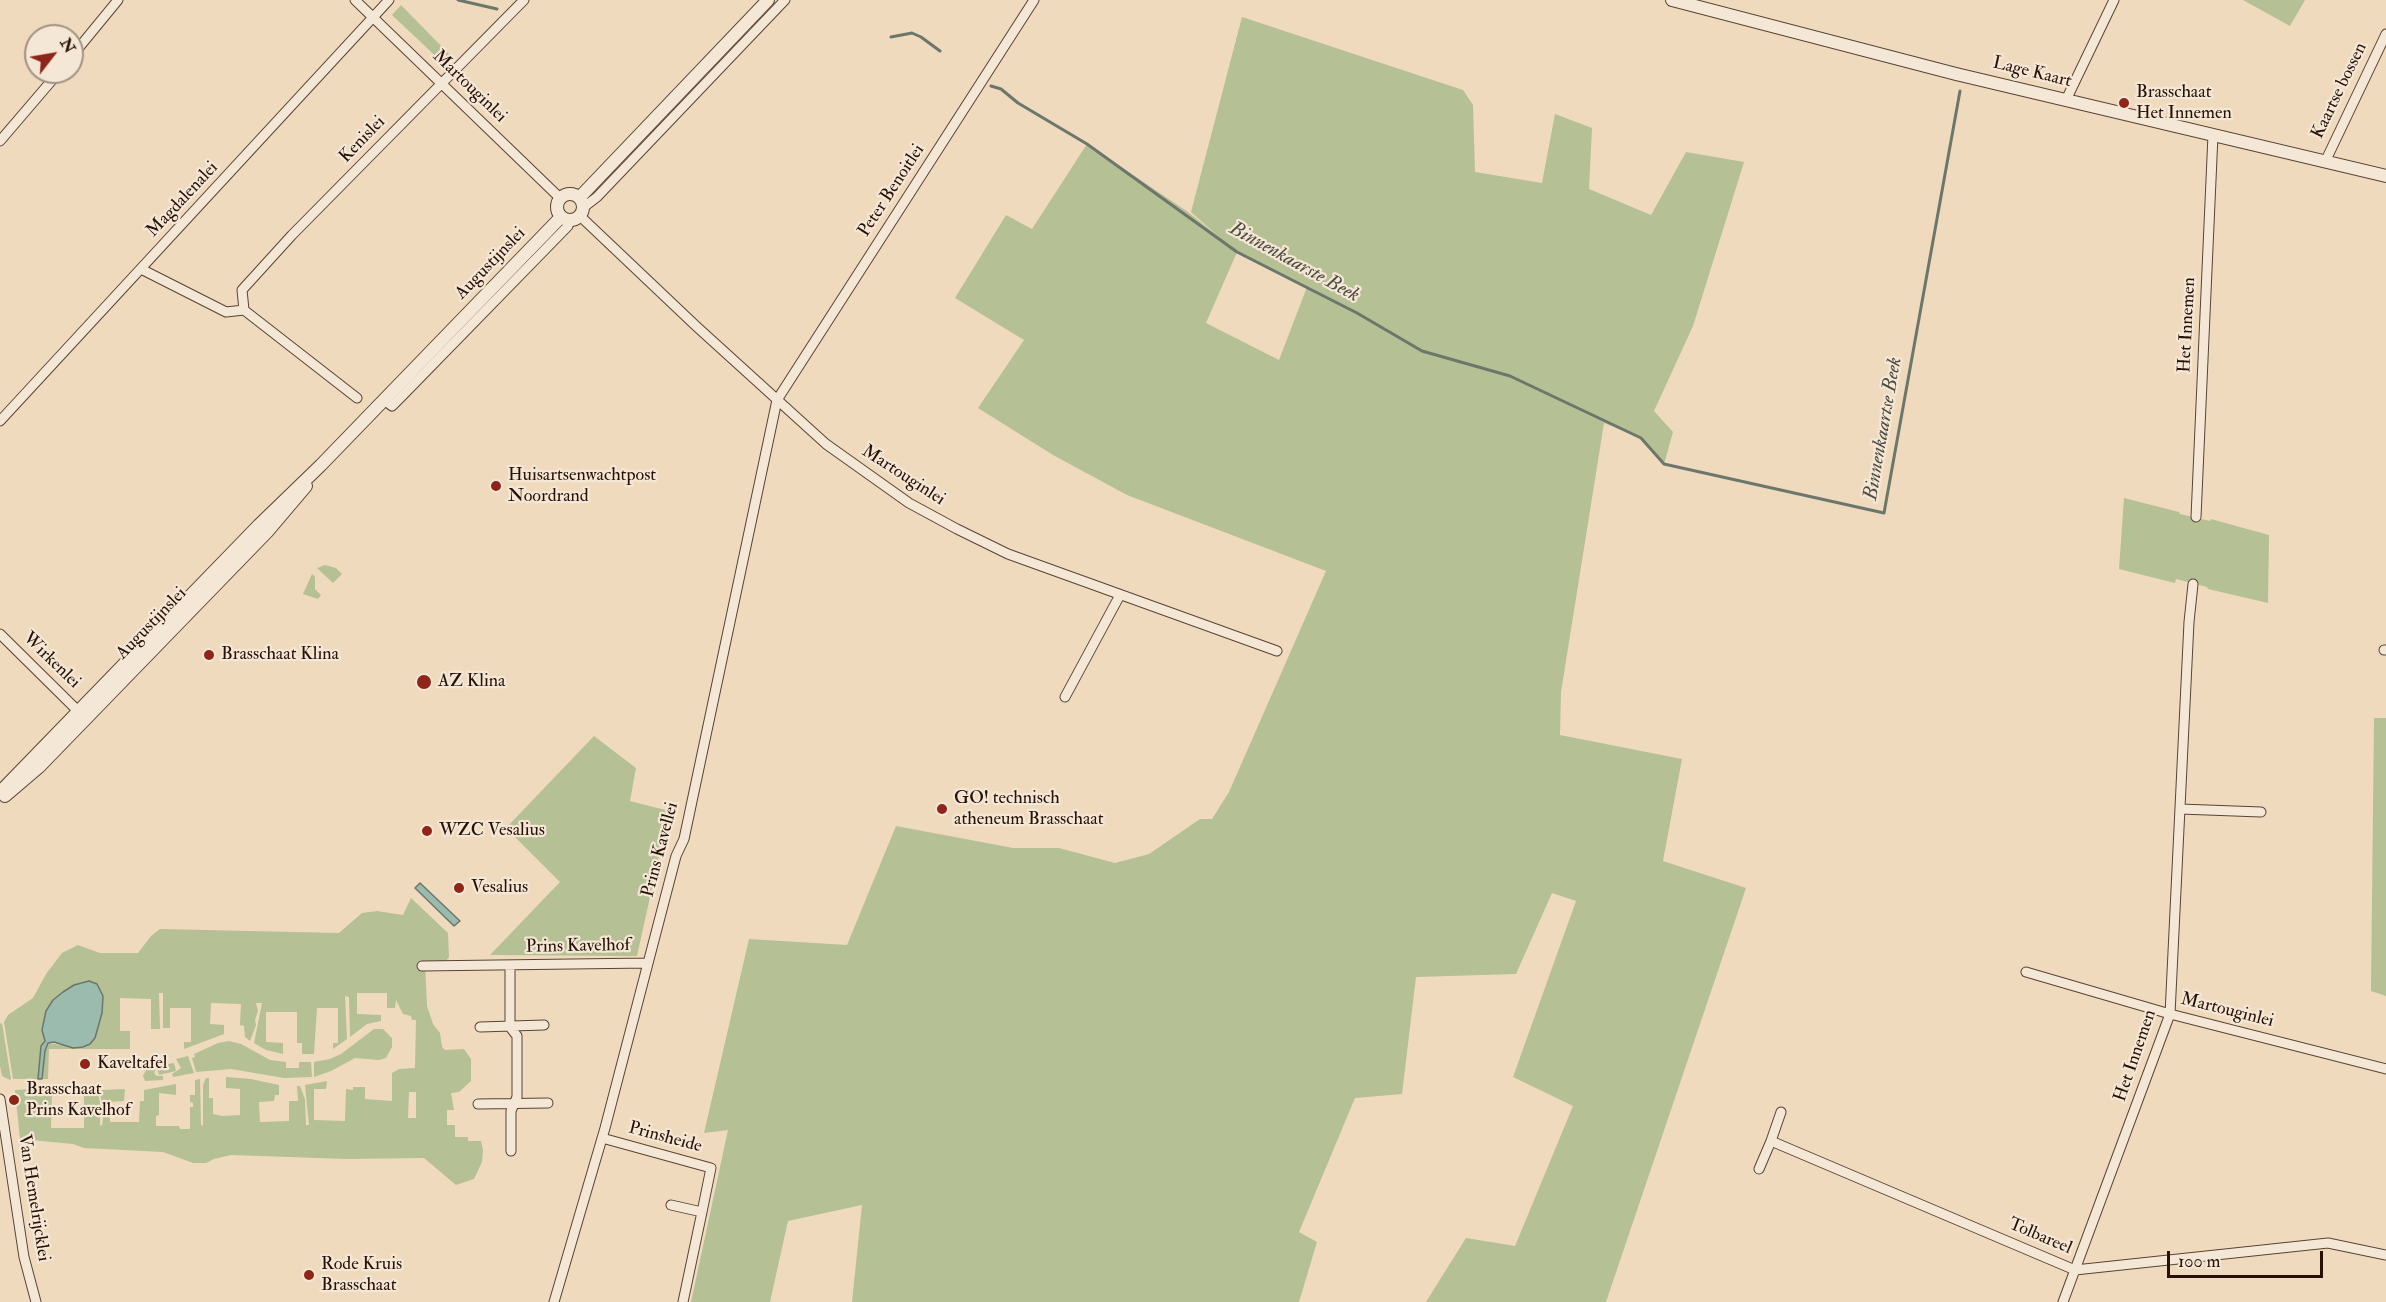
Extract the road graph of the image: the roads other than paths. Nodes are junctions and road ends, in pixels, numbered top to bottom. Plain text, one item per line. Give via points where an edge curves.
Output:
1 (118, 0) edge
2 (355, 0) edge
3 (389, 0) edge
4 (524, 0) edge
5 (768, 0) edge
6 (785, 0) edge
7 (1034, 0) edge
8 (1672, 0) edge
9 (2114, 0) edge
10 (373, 17) junction
11 (2386, 34) edge
12 (84, 41) edge
13 (49, 84) edge
14 (441, 84) junction
15 (2066, 100) junction
16 (2213, 135) junction
17 (0, 141) edge
18 (2325, 162) junction
19 (2386, 176) edge
20 (560, 198) junction
21 (575, 211) junction
22 (141, 269) junction
23 (244, 310) junction
24 (357, 398) dead end
25 (777, 400) junction
26 (0, 421) edge
27 (321, 465) junction
28 (2196, 517) dead end
29 (2193, 584) dead end
30 (1120, 595) junction
31 (0, 634) edge
32 (1277, 651) dead end
33 (1065, 697) dead end
34 (79, 712) junction
35 (0, 792) edge
36 (0, 800) edge
37 (2180, 809) junction
38 (2261, 812) dead end
39 (647, 963) junction
40 (510, 965) junction
41 (422, 966) dead end
42 (2026, 972) dead end
43 (2170, 1014) junction
44 (544, 1025) dead end
45 (480, 1027) dead end
46 (510, 1027) junction
47 (2386, 1069) edge
48 (0, 1099) edge
49 (478, 1104) dead end
50 (514, 1104) junction
51 (548, 1104) dead end
52 (1782, 1112) dead end
53 (602, 1138) junction
54 (1770, 1141) junction
55 (512, 1151) dead end
56 (1759, 1169) dead end
57 (671, 1205) dead end
58 (702, 1212) junction
59 (2386, 1255) edge
60 (2075, 1270) junction
61 (36, 1302) edge
62 (554, 1302) edge
63 (683, 1302) edge
64 (2063, 1302) edge

1 - 12 street
2 - 10 street, Martouginlei
3 - 10 street, Magdalenalei
4 - 14 street, Kenislei
5 - 21 street, Augustijnslei
6 - 21 street, Augustijnslei via 597,197
7 - 25 street, Peter Benoitlei
8 - 15 street, Lage Kaart
9 - 15 street
10 - 14 street, Martouginlei
10 - 22 street, Magdalenalei
11 - 18 street, Kaartse bossen
13 - 17 street
14 - 20 street, Martouginlei
14 - 23 street, Kenislei via 242,290
15 - 16 street, Lage Kaart
16 - 18 street, Lage Kaart
16 - 28 street, Het Innemen
18 - 19 street, Lage Kaart
20 - 21 street via 570,193
20 - 21 street via 557,210
21 - 25 street, Martouginlei
21 - 27 street, Augustijnslei via 388,403
22 - 23 street via 226,312
22 - 26 street, Magdalenalei
23 - 24 street
25 - 30 street, Martouginlei via 826,444 919,508 1008,554
25 - 39 street, Prins Kavellei via 684,839
27 - 34 street, Augustijnslei
27 - 36 street, Augustijnslei via 267,532 39,767
29 - 37 street, Het Innemen
30 - 32 street, Martouginlei
30 - 33 street
31 - 34 street, Wirkenlei
34 - 35 street, Augustijnslei
37 - 38 street
37 - 43 street, Het Innemen
39 - 40 street, Prins Kavelhof
39 - 53 street, Prins Kavellei
40 - 41 street, Prins Kavelhof
40 - 46 street, Prins Kavelhof
42 - 43 street, Martouginlei
43 - 47 street, Martouginlei
43 - 60 street, Het Innemen
44 - 46 street
45 - 46 street
46 - 50 street, Prins Kavelhof via 517,1036
48 - 61 street, Van Hemelrijcklei via 24,1257
49 - 50 street
50 - 51 street
50 - 55 street, Prins Kavelhof via 510,1111
52 - 54 street
53 - 58 street, Prinsheide via 711,1168
53 - 62 street, Prins Kavellei
54 - 56 street
54 - 60 street, Tolbareel
57 - 58 street
58 - 63 street, Prinsheide
59 - 60 street, Tolbareel via 2328,1243
60 - 64 street, Het Innemen

